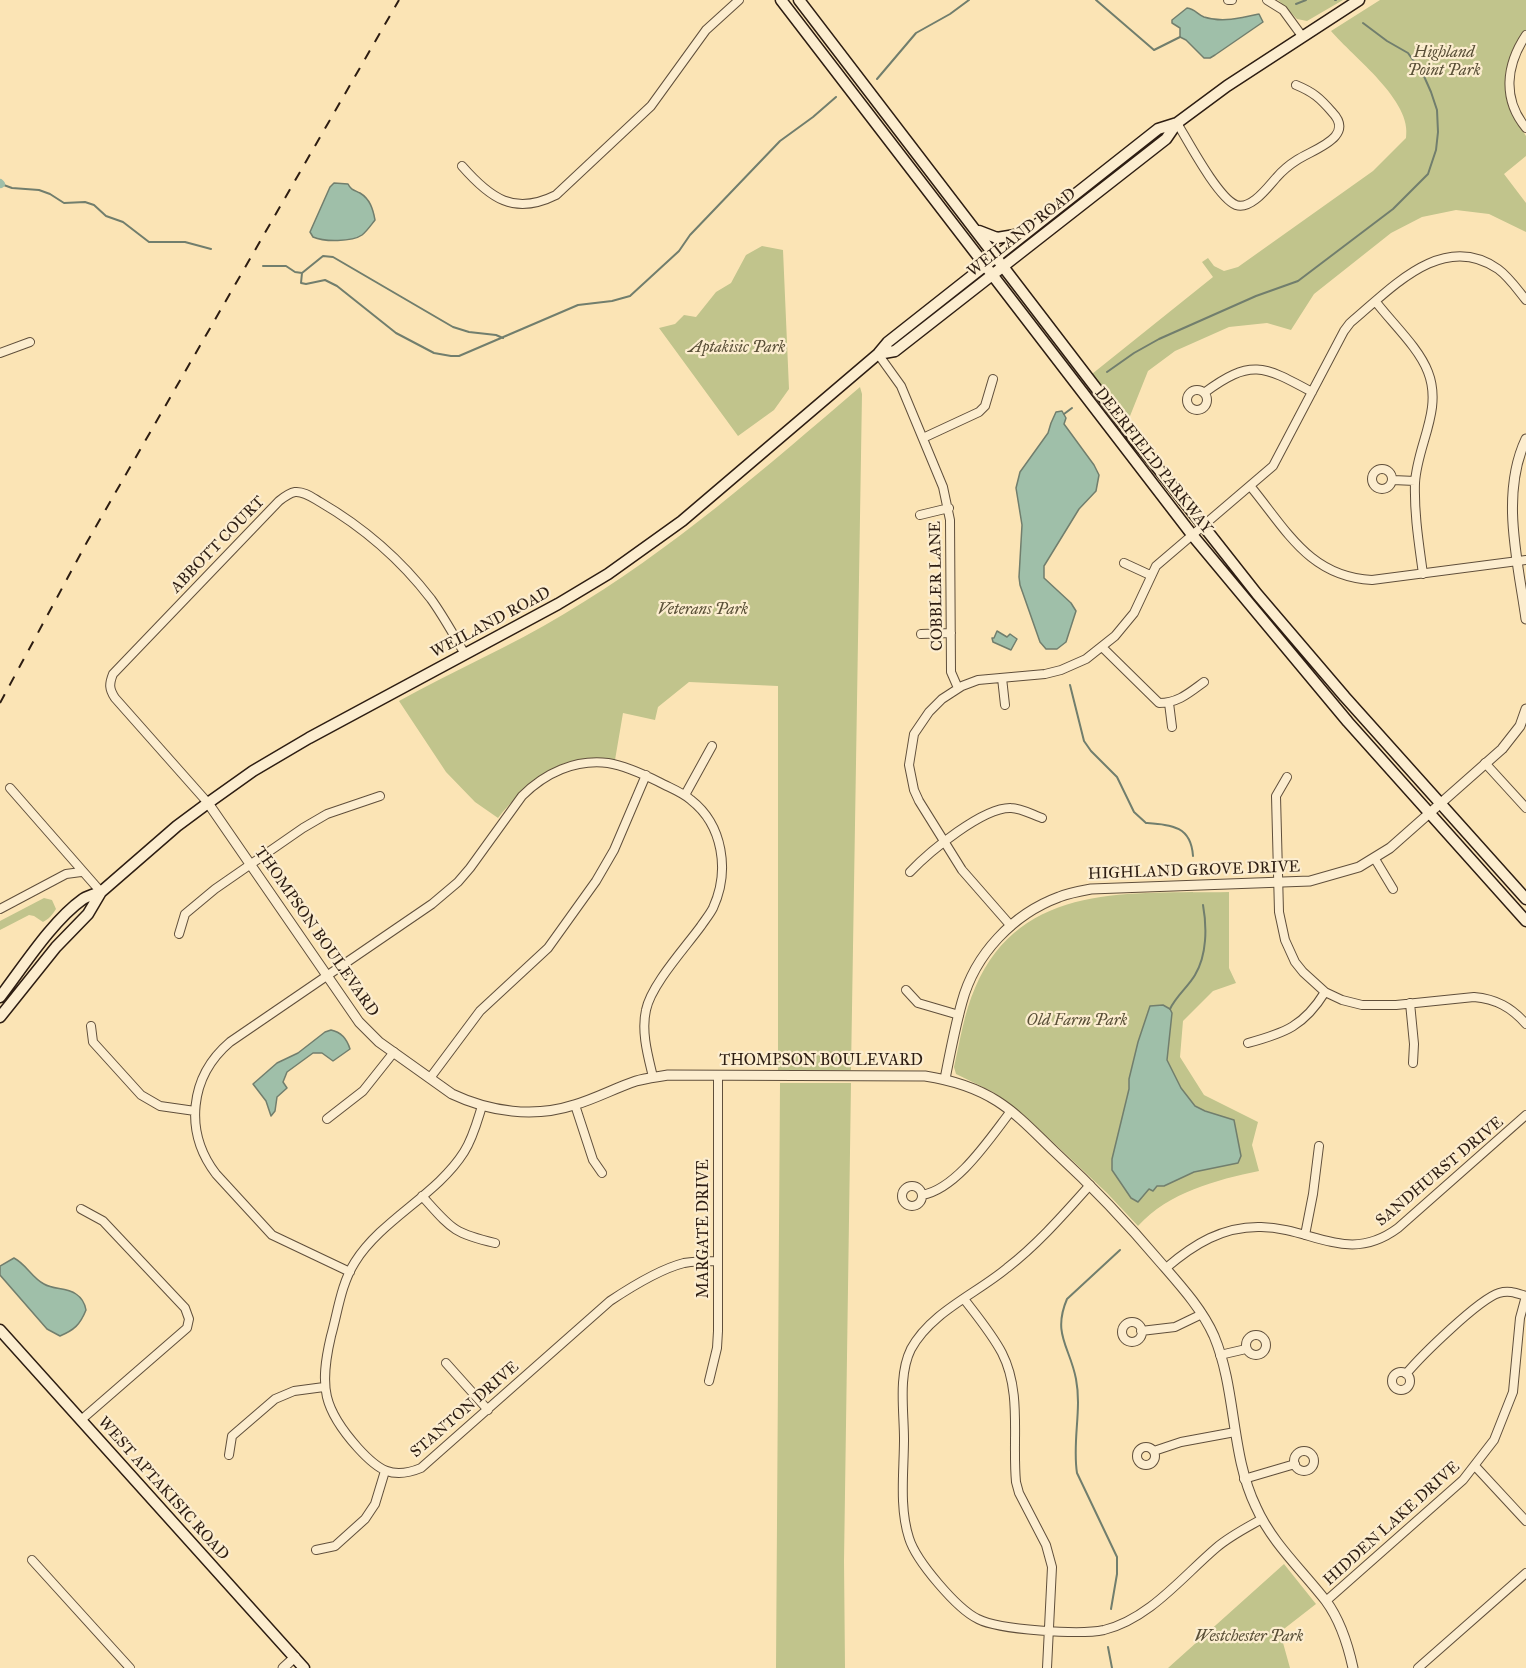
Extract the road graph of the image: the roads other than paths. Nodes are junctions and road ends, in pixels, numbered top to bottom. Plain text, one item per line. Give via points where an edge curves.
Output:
1 (739, 0) edge
2 (781, 0) edge
3 (799, 0) edge
4 (1267, 0) edge
5 (1359, 0) edge
6 (1526, 35) edge
7 (1302, 36) junction
8 (1296, 84) dead end
9 (1177, 123) junction
10 (1526, 128) edge
11 (462, 166) dead end
12 (972, 226) junction
13 (1027, 232) junction
14 (996, 257) junction
15 (986, 265) junction
16 (1003, 267) junction
17 (993, 274) junction
18 (1526, 300) edge
19 (1376, 302) junction
20 (30, 342) dead end
21 (0, 353) edge
22 (878, 354) junction
23 (993, 379) dead end
24 (1312, 392) junction
25 (1204, 393) dead end
26 (922, 438) junction
27 (1526, 439) edge
28 (1393, 480) dead end
29 (1415, 481) junction
30 (1251, 487) junction
31 (949, 508) junction
32 (920, 515) dead end
33 (1203, 526) junction
34 (1193, 536) junction
35 (1522, 561) edge
36 (1124, 563) dead end
37 (1423, 574) junction
38 (1150, 575) junction
39 (1526, 619) edge
40 (951, 633) junction
41 (921, 634) dead end
42 (1102, 647) junction
43 (465, 654) junction
44 (1002, 678) junction
45 (1204, 682) dead end
46 (958, 688) junction
47 (1169, 703) junction
48 (1005, 705) dead end
49 (1526, 709) edge
50 (1172, 727) dead end
51 (712, 746) dead end
52 (1485, 763) junction
53 (646, 775) junction
54 (1287, 777) dead end
55 (10, 788) dead end
56 (685, 795) junction
57 (380, 796) dead end
58 (208, 802) junction
59 (1441, 805) junction
60 (1526, 808) edge
61 (1431, 813) junction
62 (1042, 818) dead end
63 (945, 841) junction
64 (1375, 859) junction
65 (250, 865) junction
66 (81, 872) junction
67 (910, 872) dead end
68 (1279, 883) junction
69 (1393, 889) dead end
70 (101, 892) junction
71 (1526, 899) edge
72 (0, 909) edge
73 (1526, 921) edge
74 (1011, 926) junction
75 (179, 934) dead end
76 (326, 976) junction
77 (906, 990) dead end
78 (1325, 992) junction
79 (0, 997) edge
80 (1410, 1004) junction
81 (959, 1015) junction
82 (0, 1017) edge
83 (1526, 1024) edge
84 (91, 1026) dead end
85 (1248, 1043) dead end
86 (394, 1052) junction
87 (1413, 1063) dead end
88 (718, 1075) junction
89 (653, 1077) junction
90 (430, 1078) junction
91 (945, 1079) junction
92 (575, 1105) junction
93 (482, 1106) junction
94 (195, 1111) junction
95 (1011, 1111) junction
96 (1526, 1115) edge
97 (327, 1119) dead end
98 (1319, 1146) dead end
99 (602, 1173) dead end
100 (1090, 1185) junction
101 (922, 1195) dead end
102 (422, 1196) junction
103 (81, 1209) dead end
104 (1305, 1235) junction
105 (495, 1243) dead end
106 (718, 1261) junction
107 (1166, 1268) junction
108 (350, 1272) junction
109 (1526, 1296) edge
110 (964, 1299) junction
111 (1202, 1314) junction
112 (0, 1330) edge
113 (1141, 1330) dead end
114 (1246, 1349) dead end
115 (1220, 1355) junction
116 (446, 1364) dead end
117 (1406, 1374) dead end
118 (709, 1382) dead end
119 (324, 1387) junction
120 (488, 1410) junction
121 (81, 1420) junction
122 (1235, 1432) junction
123 (1154, 1451) dead end
124 (229, 1455) dead end
125 (1295, 1464) dead end
126 (1475, 1466) junction
127 (385, 1472) junction
128 (1244, 1479) junction
129 (1262, 1519) junction
130 (1526, 1521) edge
131 (316, 1550) dead end
132 (32, 1560) dead end
133 (1526, 1573) edge
134 (1326, 1601) junction
135 (1048, 1630) junction
136 (295, 1658) junction
137 (130, 1668) edge
138 (283, 1668) edge
139 (304, 1668) edge
140 (1047, 1668) edge
141 (1353, 1668) edge
142 (1418, 1668) edge

1 - 11 street via 706,30 651,106 555,195 541,203 512,204 490,194
2 - 15 main road, DEERFIELD PARKWAY
3 - 12 main road, DEERFIELD PARKWAY
4 - 7 street via 1283,10
5 - 7 main road, WEILAND ROAD
6 - 10 street via 1512,58 1509,72 1514,110
7 - 9 main road, WEILAND ROAD
8 - 9 street via 1315,93 1337,117 1339,131 1327,143 1288,166 1245,205 1238,206 1227,198
9 - 13 main road, WEILAND ROAD via 1158,129
9 - 16 main road, WEILAND ROAD via 1166,139
12 - 13 main road via 997,238
12 - 14 main road, DEERFIELD PARKWAY
13 - 14 main road, WEILAND ROAD
14 - 15 main road, WEILAND ROAD
14 - 16 main road, DEERFIELD PARKWAY
15 - 17 main road, DEERFIELD PARKWAY
15 - 22 main road, WEILAND ROAD
16 - 17 main road, WEILAND ROAD
16 - 33 main road, DEERFIELD PARKWAY
17 - 22 main road, WEILAND ROAD via 895,351
17 - 34 main road, DEERFIELD PARKWAY
18 - 19 street via 1498,269 1474,258 1450,257 1419,267
19 - 24 street via 1344,331
19 - 29 street via 1422,360 1432,385 1432,411
20 - 21 street
22 - 26 street, COBBLER LANE via 901,386
22 - 43 main road, WEILAND ROAD via 647,547 558,604
23 - 26 street via 979,412
24 - 25 street via 1281,375 1258,369 1239,371
24 - 30 street via 1274,466
26 - 31 street, COBBLER LANE
27 - 35 street via 1513,495 1513,522
28 - 29 street
29 - 37 street
30 - 33 street
30 - 37 street via 1305,553 1331,571 1372,580
31 - 32 street
31 - 40 street, COBBLER LANE
33 - 34 street
33 - 59 main road, DEERFIELD PARKWAY via 1302,647
34 - 38 street via 1164,558
34 - 61 main road, DEERFIELD PARKWAY via 1327,697
35 - 37 street
35 - 39 street
36 - 38 street
38 - 42 street via 1130,619
40 - 41 street
40 - 46 street, COBBLER LANE via 951,672
42 - 44 street via 1060,670
42 - 47 street via 1149,695 1159,703
43 - 58 main road, WEILAND ROAD via 309,738
43 - 58 street, ABBOTT COURT via 431,600 378,543 309,495 287,495 113,674 109,684 115,698
44 - 46 street via 978,680
44 - 48 street
45 - 47 street via 1182,699
46 - 63 street via 942,699 920,724 914,734 909,765 914,790
47 - 50 street
49 - 52 street, HIGHLAND GROVE DRIVE via 1513,736
51 - 56 street
52 - 59 street, HIGHLAND GROVE DRIVE
52 - 60 street
53 - 56 street
53 - 76 street via 600,762 568,766 549,774 522,796 458,882
53 - 90 street via 614,850 590,890 548,948 480,1011
54 - 68 street via 1276,796
55 - 66 street
56 - 89 street via 715,829 722,873 713,909 657,986 646,1009 645,1042
57 - 65 street via 327,814
58 - 65 street, THOMPSON BOULEVARD
58 - 70 main road, WEILAND ROAD
59 - 61 street, HIGHLAND GROVE DRIVE
59 - 71 main road, DEERFIELD PARKWAY
61 - 64 street, HIGHLAND GROVE DRIVE
61 - 73 main road, DEERFIELD PARKWAY
62 - 63 street via 1004,808 976,820
63 - 67 street
63 - 74 street via 962,870
64 - 68 street, HIGHLAND GROVE DRIVE via 1327,878
64 - 69 street
65 - 75 street via 185,914
65 - 76 street, THOMPSON BOULEVARD
66 - 70 street
66 - 72 street via 66,874
68 - 74 street, HIGHLAND GROVE DRIVE via 1091,889 1036,907
68 - 78 street via 1281,927 1289,951 1303,972
70 - 79 main road via 84,899 65,916
70 - 82 main road via 88,914 56,946
74 - 81 street, HIGHLAND GROVE DRIVE via 993,942 977,966
76 - 86 street, THOMPSON BOULEVARD via 363,1026
76 - 94 street via 221,1050 199,1087
77 - 81 street via 918,1003
78 - 80 street via 1362,1005
78 - 85 street via 1296,1026
80 - 83 street via 1486,998 1512,1010
80 - 87 street
81 - 91 street, HIGHLAND GROVE DRIVE
84 - 94 street via 93,1042 141,1095 160,1106
86 - 90 street, THOMPSON BOULEVARD
86 - 97 street via 363,1091
88 - 89 street, THOMPSON BOULEVARD
88 - 91 street, THOMPSON BOULEVARD
88 - 106 street, MARGATE DRIVE
89 - 92 street, THOMPSON BOULEVARD
90 - 93 street, THOMPSON BOULEVARD via 452,1094
91 - 95 street, THOMPSON BOULEVARD via 986,1094
92 - 93 street, THOMPSON BOULEVARD via 529,1112
92 - 99 street via 593,1160
93 - 102 street via 464,1152
94 - 108 street via 196,1132 208,1164 272,1235
95 - 100 street, THOMPSON BOULEVARD
95 - 101 street via 963,1169 936,1191
96 - 104 street, SANDHURST DRIVE via 1386,1237 1351,1245
98 - 104 street
100 - 107 street, THOMPSON BOULEVARD
100 - 110 street via 1028,1250
102 - 105 street via 457,1232
102 - 108 street via 375,1237
103 - 121 street via 103,1221 185,1308 189,1319 187,1328
104 - 107 street, SANDHURST DRIVE via 1261,1227 1228,1231 1188,1249
106 - 118 street, MARGATE DRIVE via 717,1348
106 - 120 street, STANTON DRIVE via 684,1263 610,1300
107 - 111 street, THOMPSON BOULEVARD
108 - 119 street via 325,1362
109 - 117 street via 1501,1292 1482,1302
109 - 126 street, HIDDEN LAKE DRIVE via 1513,1392 1494,1440
110 - 135 street via 1002,1353 1012,1383 1016,1482 1046,1545 1052,1567
110 - 135 street via 924,1331 907,1361 903,1508 909,1539 927,1569 977,1619 1002,1627
111 - 113 street via 1175,1327
111 - 115 street, THOMPSON BOULEVARD
112 - 121 main road, WEST APTAKISIC ROAD
114 - 115 street
115 - 122 street, THOMPSON BOULEVARD
116 - 120 street
119 - 124 street via 294,1391 275,1399 232,1436
119 - 127 street via 339,1427
120 - 127 street, STANTON DRIVE via 421,1468
121 - 136 main road, WEST APTAKISIC ROAD
122 - 123 street
122 - 128 street, THOMPSON BOULEVARD
125 - 128 street
126 - 130 street
126 - 134 street, HIDDEN LAKE DRIVE
127 - 131 street via 375,1504 365,1519 335,1546
128 - 129 street, THOMPSON BOULEVARD
129 - 134 street, THOMPSON BOULEVARD
129 - 135 street via 1227,1539 1128,1621 1091,1632
132 - 137 street
133 - 142 street
134 - 141 street, THOMPSON BOULEVARD via 1340,1627
135 - 140 street
136 - 138 street
136 - 139 main road, WEST APTAKISIC ROAD

